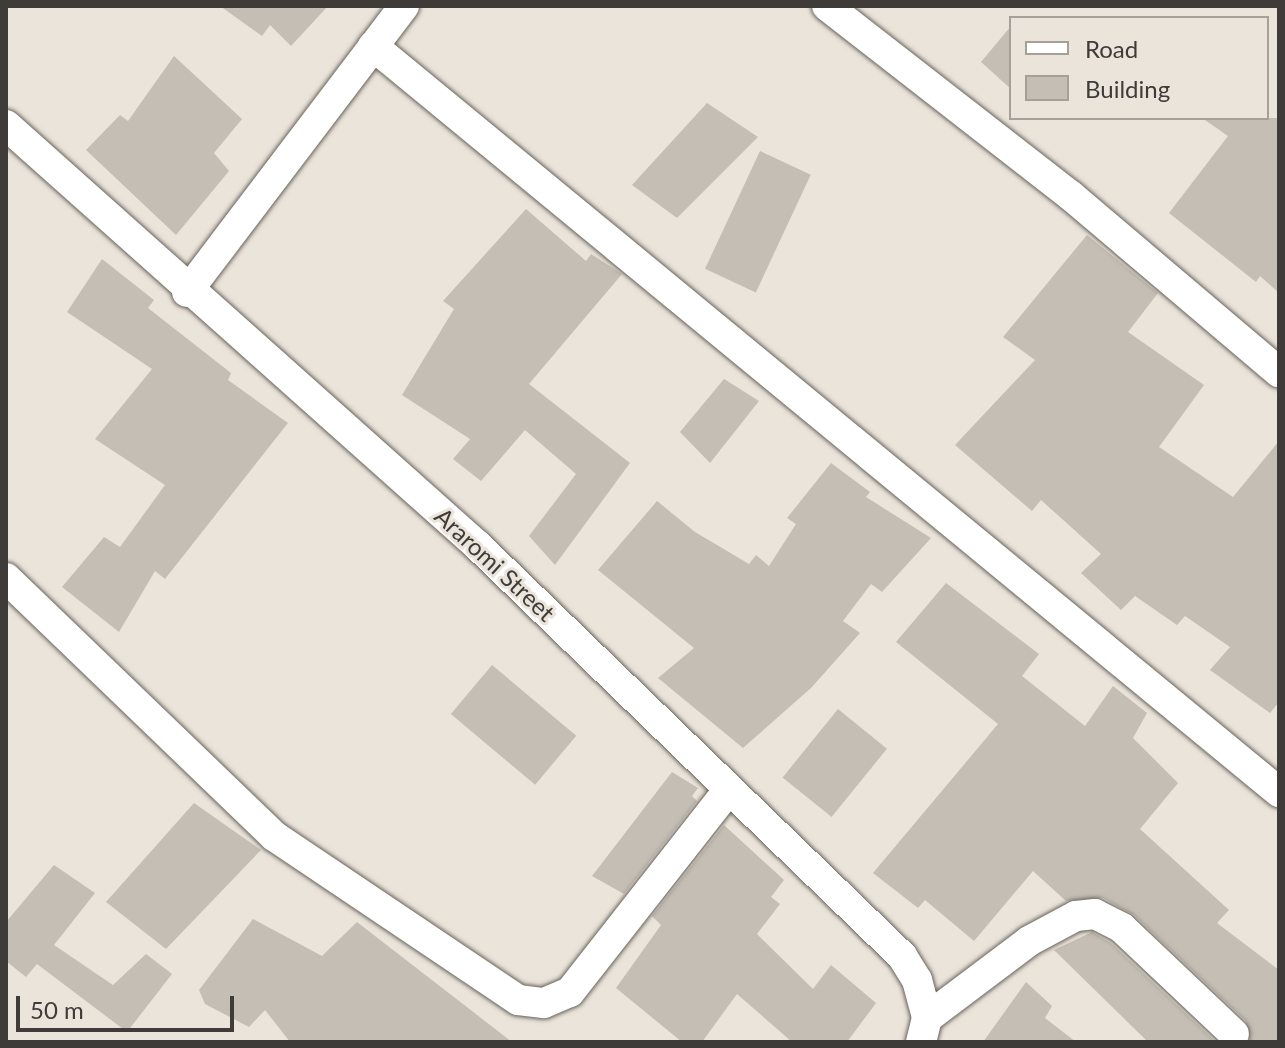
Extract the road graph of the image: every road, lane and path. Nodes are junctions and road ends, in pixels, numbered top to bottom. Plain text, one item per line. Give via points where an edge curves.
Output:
1 (404, 6) edge
2 (827, 6) edge
3 (373, 46) junction
4 (6, 125) edge
5 (187, 292) junction
6 (1279, 372) edge
7 (6, 578) edge
8 (729, 789) junction
9 (1279, 792) edge
10 (924, 1030) edge
11 (1234, 1034) dead end

1 - 3 street
2 - 6 street via 1070,195
3 - 5 street
3 - 9 street
4 - 5 street, Araromi Street
5 - 8 street, Araromi Street via 478,546
7 - 8 street via 274,836 518,1000 544,1003 570,992
8 - 10 street, Araromi Street via 902,956 917,980
10 - 11 street via 1029,941 1076,916 1095,914 1122,928

